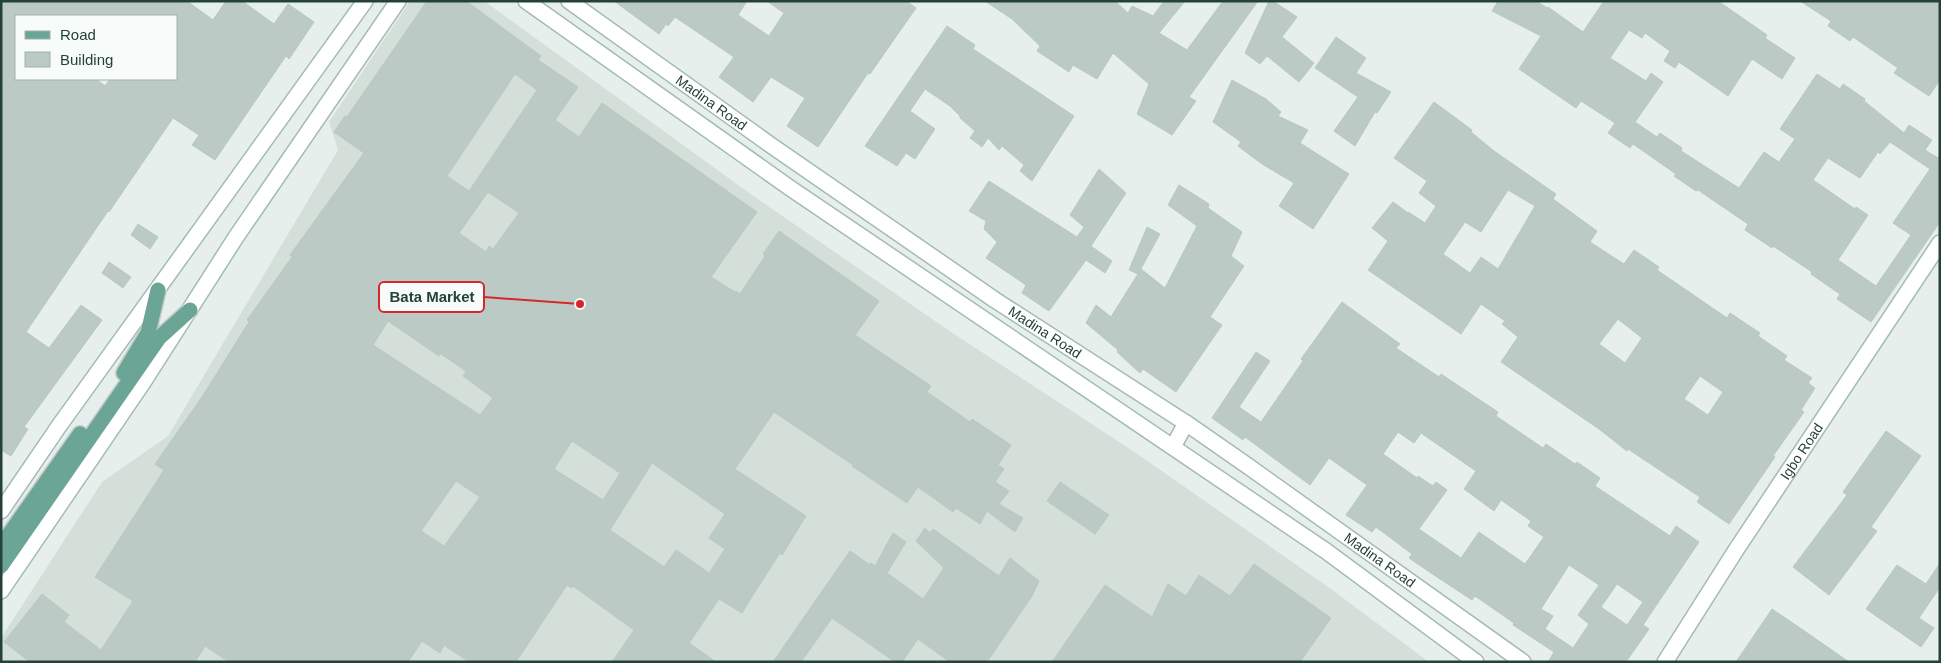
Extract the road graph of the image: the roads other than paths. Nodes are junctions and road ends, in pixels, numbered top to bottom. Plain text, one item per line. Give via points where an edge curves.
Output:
1 (365, 1) edge
2 (398, 1) edge
3 (526, 1) edge
4 (569, 1) edge
5 (1940, 243) edge
6 (158, 290) junction
7 (190, 310) junction
8 (134, 367) junction
9 (1186, 423) junction
10 (1172, 447) junction
11 (1, 511) edge
12 (1, 546) edge
13 (1, 566) edge
14 (1, 591) edge
15 (1476, 662) edge
16 (1523, 662) edge
17 (1665, 662) edge

1 - 6 main road
2 - 7 main road via 236,237
3 - 10 main road, Madina Road via 790,188
4 - 9 main road, Madina Road via 996,300
5 - 17 main road, Igbo Road
6 - 8 main road via 148,333
6 - 11 main road
7 - 8 main road
7 - 14 main road
8 - 12 main road
8 - 13 main road
9 - 10 main road
9 - 16 main road, Madina Road
10 - 15 main road, Madina Road via 1334,557

